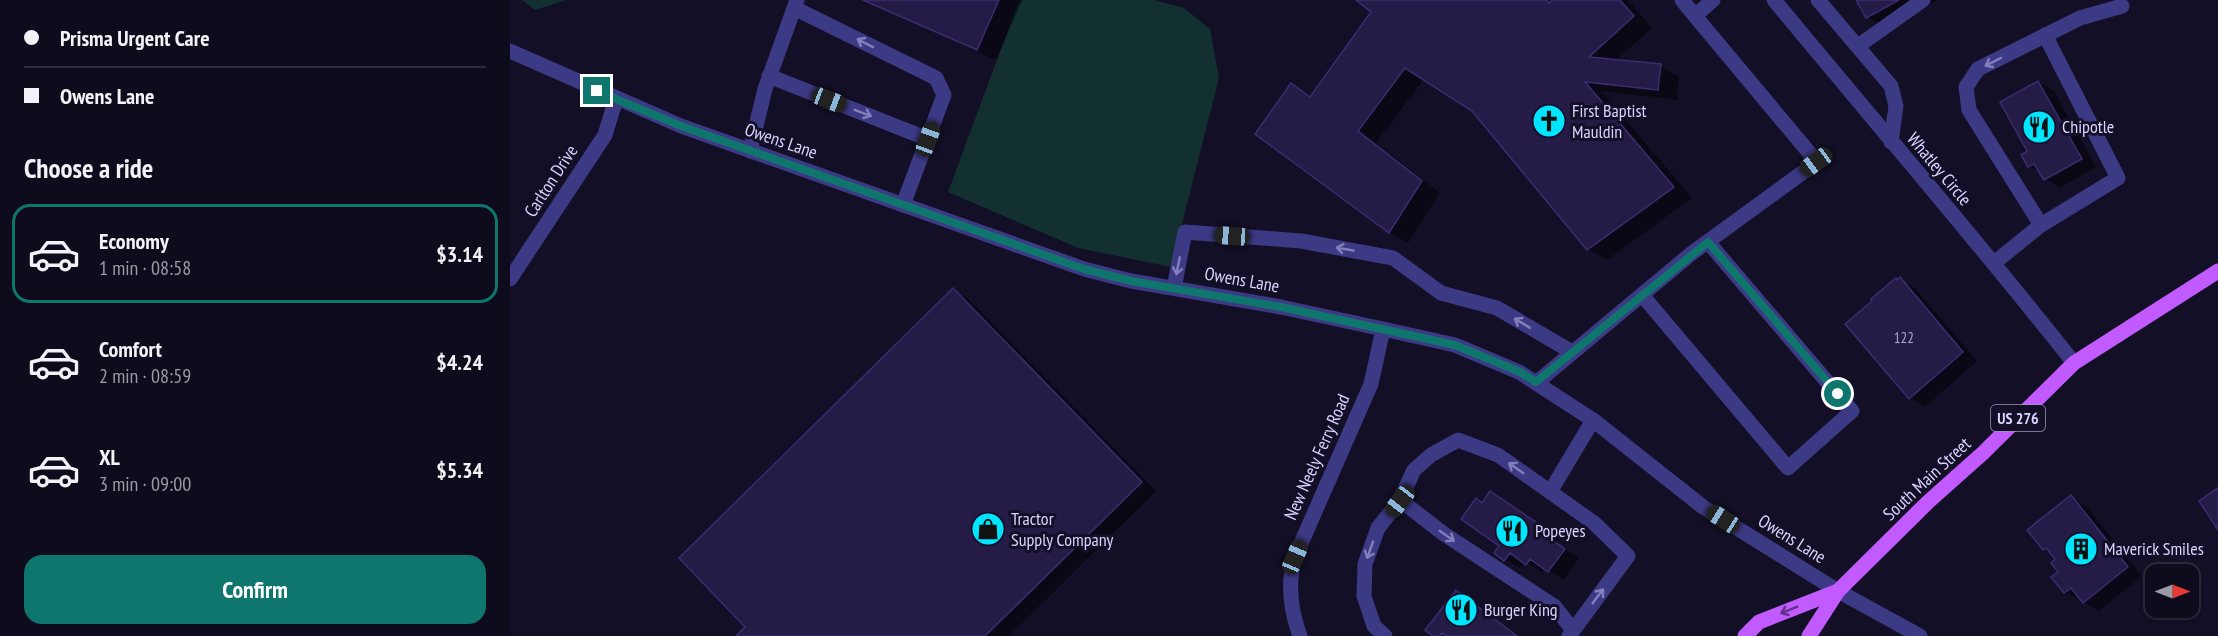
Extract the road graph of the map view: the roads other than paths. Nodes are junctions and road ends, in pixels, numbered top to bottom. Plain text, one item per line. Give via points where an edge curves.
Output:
1 (1682, 0) edge
2 (1713, 0) edge
3 (1774, 0) edge
4 (1818, 0) edge
5 (1923, 0) edge
6 (796, 4) edge
7 (2122, 6) dead end
8 (1695, 16) junction
9 (2045, 35) junction
10 (1858, 46) junction
11 (510, 51) edge
12 (769, 76) junction
13 (616, 99) junction
14 (928, 139) junction
15 (1891, 142) junction
16 (750, 150) junction
17 (903, 205) junction
18 (2041, 225) junction
19 (1708, 242) junction
20 (1995, 263) junction
21 (2218, 271) edge
22 (510, 279) edge
23 (1174, 288) junction
24 (1642, 295) junction
25 (1383, 329) junction
26 (1572, 352) junction
27 (2074, 363) junction
28 (1536, 382) junction
29 (1593, 420) junction
30 (1550, 492) junction
31 (1400, 501) junction
32 (1838, 591) junction
33 (1571, 633) edge
34 (1300, 636) edge
35 (1385, 636) edge
36 (1745, 636) edge
37 (1809, 636) edge
38 (1920, 636) edge

1 - 8 street
2 - 8 street
3 - 15 street, Whatley Circle
4 - 10 street
5 - 10 street
6 - 12 street
14 -> 6 street via 944,95 936,78
7 - 9 street via 2079,18
8 - 19 street via 1816,162
9 - 18 street via 2118,178
9 -> 18 street via 1978,69 1966,87 1969,110
10 - 15 street via 1891,86 1896,106
11 - 13 street, Owens Lane
12 -> 14 street
12 - 16 street
13 - 16 street, Owens Lane
13 - 22 street, Carlton Drive via 605,135
14 - 17 street
15 - 20 street, Whatley Circle
16 - 17 street, Owens Lane
17 - 23 street, Owens Lane via 1084,269
18 - 20 street
19 - 24 street
19 - 24 street via 1852,411 1788,468
20 - 27 street, Whatley Circle
21 - 27 main road, South Main Street / US 276
23 - 25 street, Owens Lane
26 -> 23 street via 1497,308 1441,293 1393,258 1301,241 1185,232
24 - 26 street
25 - 28 street, Owens Lane via 1455,345
25 - 34 street, New Neely Ferry Road via 1371,384 1293,564 1290,596
26 - 28 street
27 - 32 main road, South Main Street / US 276
28 - 29 street, Owens Lane
29 - 30 street
29 - 32 street, Owens Lane via 1704,507
30 -> 31 street via 1498,455 1458,440 1414,470
33 -> 30 street via 1628,556 1594,523
31 -> 33 street via 1554,606
31 -> 35 street via 1378,528 1365,564 1364,596 1374,626
32 -> 36 main road, South Main Street / US 276 via 1759,622
32 - 37 main road, South Main Street / US 276
32 - 38 street, Owens Lane

